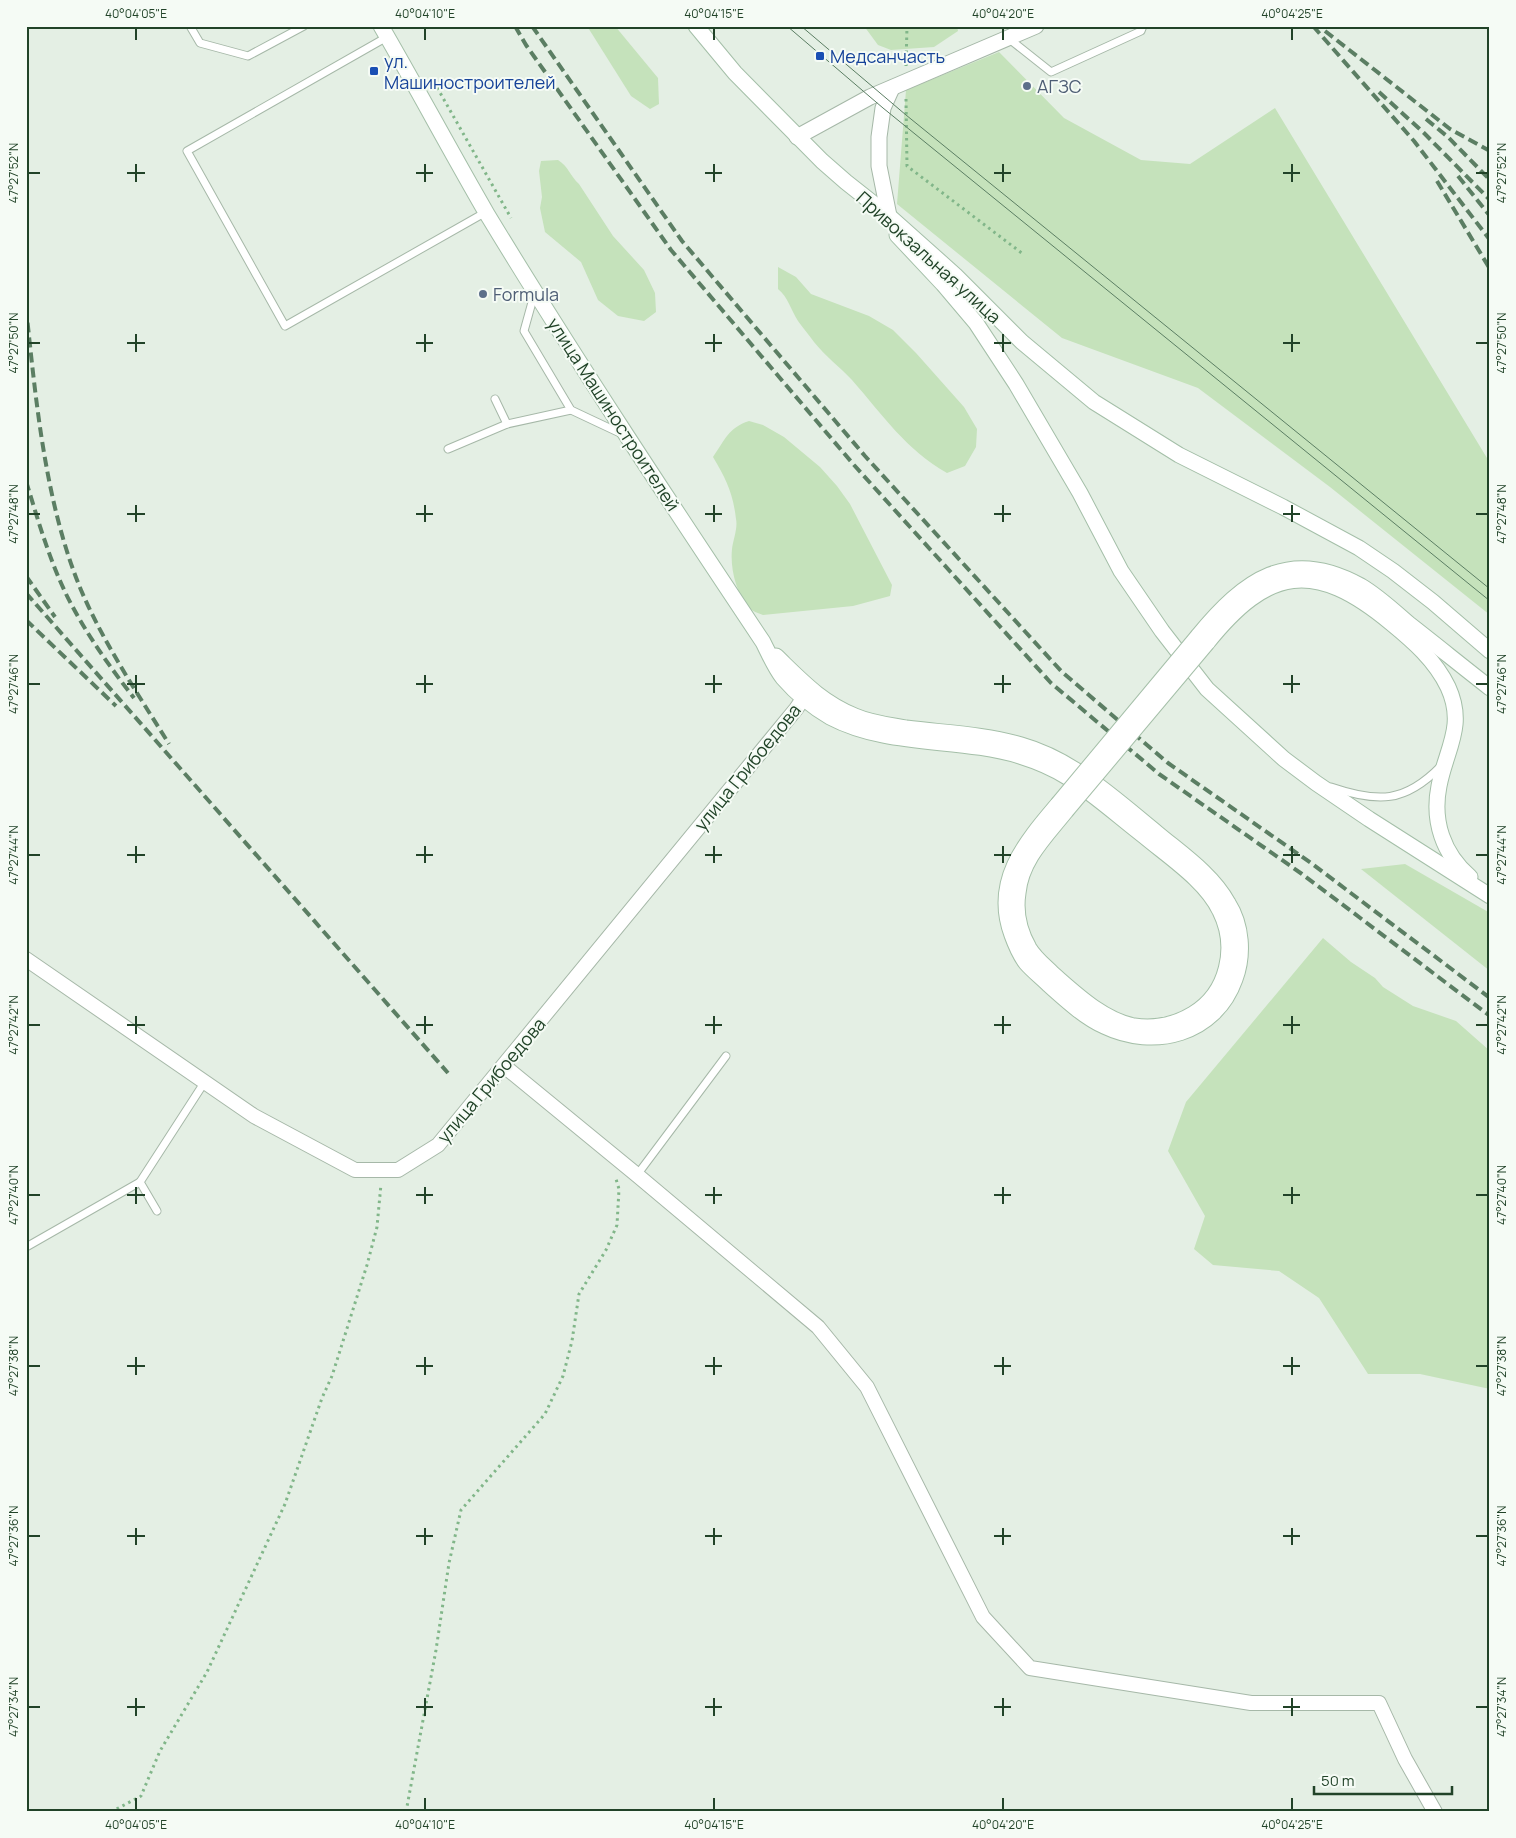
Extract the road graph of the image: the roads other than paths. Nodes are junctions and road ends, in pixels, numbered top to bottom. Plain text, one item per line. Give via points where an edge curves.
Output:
1 (190, 26) edge
2 (304, 26) edge
3 (696, 26) edge
4 (1036, 26) edge
5 (1143, 26) edge
6 (384, 32) edge
7 (1008, 38) junction
8 (899, 85) junction
9 (797, 137) junction
10 (846, 182) junction
11 (486, 212) junction
12 (890, 216) junction
13 (535, 292) junction
14 (495, 399) dead end
15 (571, 410) junction
16 (507, 424) junction
17 (625, 435) junction
18 (448, 449) dead end
19 (1203, 640) junction
20 (1490, 651) edge
21 (1490, 688) edge
22 (807, 693) junction
23 (1447, 759) junction
24 (1316, 782) junction
25 (1490, 894) edge
26 (26, 959) edge
27 (726, 1056) dead end
28 (504, 1066) junction
29 (204, 1083) junction
30 (637, 1175) junction
31 (140, 1182) junction
32 (157, 1211) dead end
33 (28, 1246) dead end
34 (1435, 1812) edge

1 - 2 lane via 200,43 248,56
3 - 9 main road, Привокзальная улица via 735,73
4 - 7 main road
5 - 7 lane via 1141,32 1051,72
6 - 11 main road, улица Машиностроителей
6 - 11 lane via 187,151 285,326
7 - 8 main road
8 - 9 main road
8 - 12 main road via 884,108 879,137 879,166
9 - 10 main road, Привокзальная улица
10 - 12 main road, Привокзальная улица
10 - 24 main road via 976,323 1016,384 1122,571 1162,631 1207,689 1278,753
11 - 13 main road, улица Машиностроителей
12 - 20 main road, Привокзальная улица via 1022,342 1094,402 1179,455 1359,548 1393,571
13 - 15 lane via 524,331
13 - 17 main road, улица Машиностроителей
14 - 16 lane
15 - 16 lane
15 - 17 lane
16 - 18 lane
17 - 22 main road, улица Машиностроителей via 763,642
19 - 21 main road via 1217,614 1247,586 1273,574 1296,569 1322,570 1362,587
19 - 22 main road, улица Машиностроителей, bridge via 1062,808 1034,832 1014,863 1007,891 1006,916 1019,953 1028,966 1063,998 1117,1033 1167,1037 1182,1033 1213,1013 1232,988 1238,972 1239,931 1229,904 1194,864 1106,791 1072,767 1055,758 1024,745 994,738 882,724 858,717
19 - 23 main road via 1246,602 1277,584 1308,579 1330,584 1356,596 1431,659 1448,687 1455,707 1455,732
22 - 28 street, улица Грибоедова
23 - 24 lane via 1427,781 1410,792 1380,798 1352,794
23 - 25 main road via 1436,807 1439,831 1449,853 1463,871
24 - 25 main road
26 - 29 street, улица Грибоедова
27 - 30 lane
28 - 29 street, улица Грибоедова via 438,1145 398,1170 381,1171 355,1170 254,1116
28 - 30 street
29 - 31 lane
30 - 34 street via 818,1327 867,1387 983,1617 1030,1668 1251,1703 1379,1703
31 - 32 lane
31 - 33 lane

